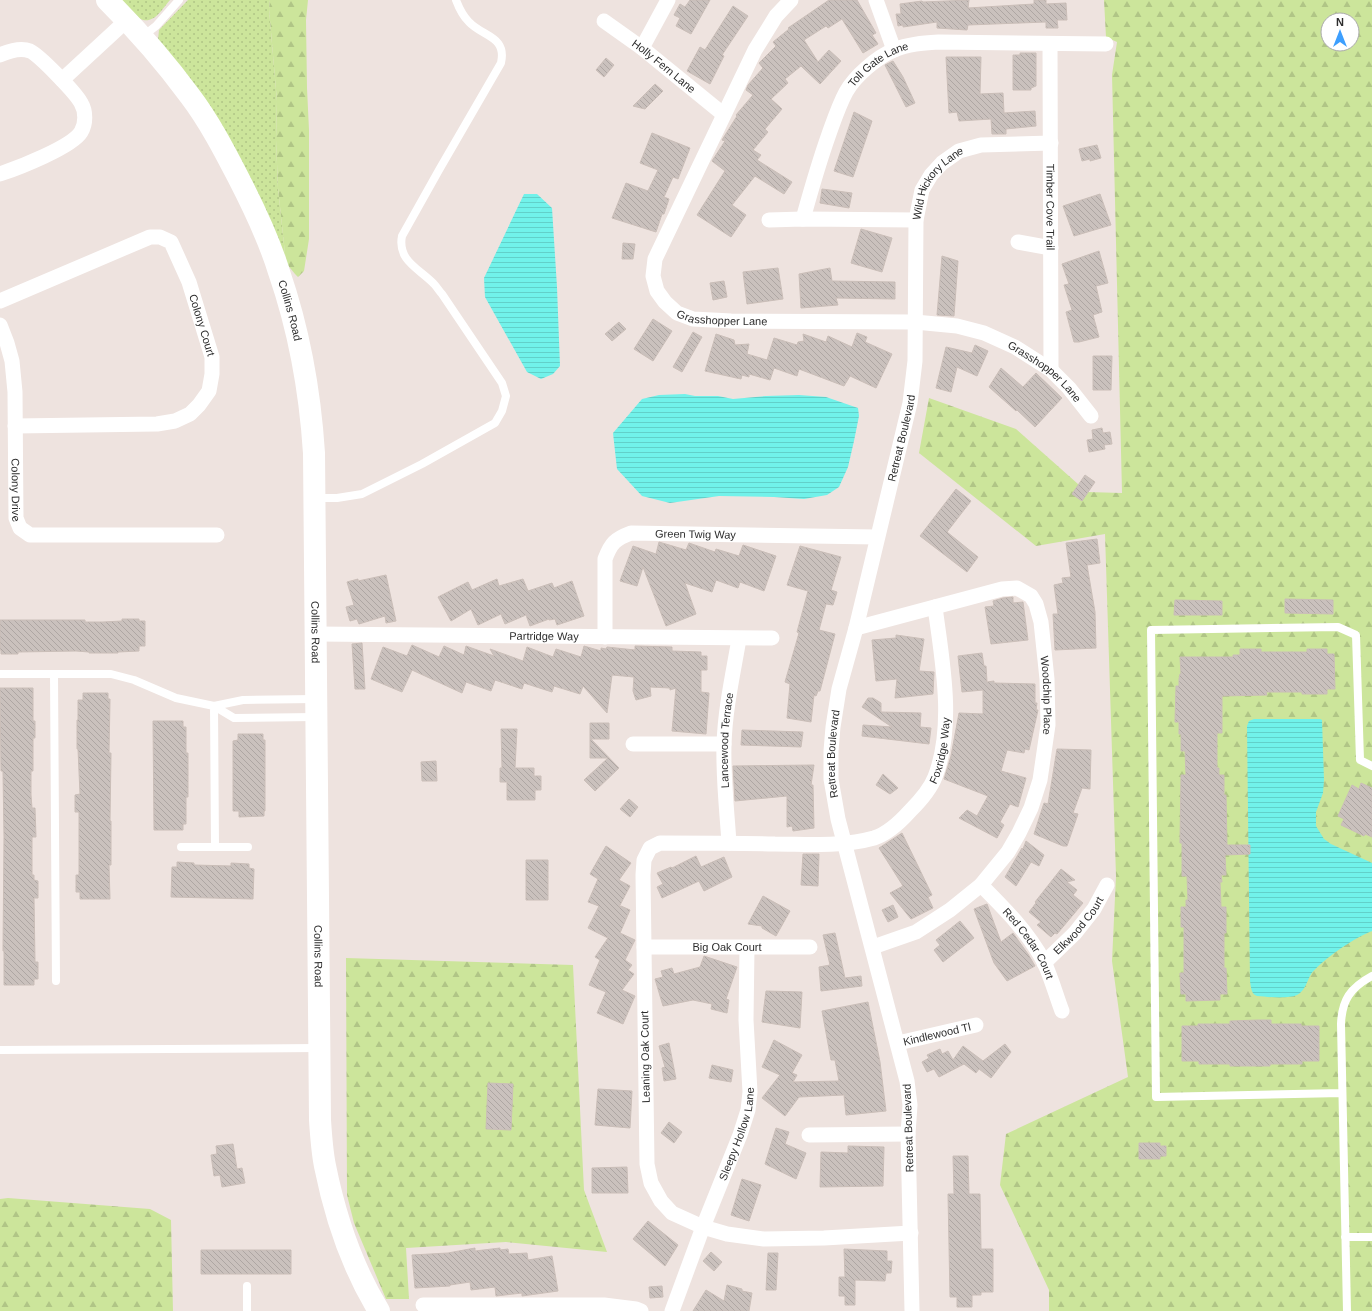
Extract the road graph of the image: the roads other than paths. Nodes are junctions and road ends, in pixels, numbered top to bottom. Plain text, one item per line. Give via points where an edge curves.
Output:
1 (108, 0) edge
2 (179, 0) edge
3 (456, 0) edge
4 (668, 0) edge
5 (791, 0) edge
6 (876, 0) edge
7 (127, 20) junction
8 (604, 21) dead end
9 (143, 37) junction
10 (1050, 44) junction
11 (1106, 44) dead end
12 (642, 48) junction
13 (894, 50) junction
14 (0, 54) edge
15 (62, 80) junction
16 (723, 114) junction
17 (1051, 143) junction
18 (0, 174) edge
19 (803, 219) junction
20 (769, 220) dead end
21 (916, 220) junction
22 (1018, 242) dead end
23 (1051, 248) junction
24 (0, 301) edge
25 (915, 322) junction
26 (0, 325) edge
27 (1051, 370) junction
28 (1091, 416) dead end
29 (15, 426) junction
30 (315, 498) junction
31 (217, 534) dead end
32 (877, 536) junction
33 (935, 607) junction
34 (856, 628) junction
35 (316, 634) junction
36 (605, 637) junction
37 (772, 638) dead end
38 (739, 639) junction
39 (0, 674) edge
40 (54, 674) junction
41 (214, 706) junction
42 (316, 708) junction
43 (633, 744) dead end
44 (724, 744) junction
45 (1372, 766) edge
46 (729, 843) junction
47 (845, 844) junction
48 (182, 847) dead end
49 (215, 847) junction
50 (248, 847) dead end
51 (982, 885) junction
52 (1107, 885) dead end
53 (644, 947) junction
54 (810, 947) dead end
55 (747, 948) junction
56 (872, 948) junction
57 (1044, 963) junction
58 (1372, 976) edge
59 (56, 982) dead end
60 (1062, 1011) dead end
61 (976, 1025) dead end
62 (898, 1043) junction
63 (319, 1048) junction
64 (0, 1050) edge
65 (1342, 1093) junction
66 (908, 1134) junction
67 (809, 1135) dead end
68 (703, 1227) junction
69 (911, 1233) junction
70 (1345, 1237) junction
71 (1372, 1237) edge
72 (247, 1286) dead end
73 (423, 1305) dead end
74 (491, 1308) edge
75 (247, 1311) edge
76 (379, 1311) edge
77 (641, 1311) edge
78 (672, 1311) edge
79 (912, 1311) edge
80 (1347, 1311) edge

1 - 7 street, Collins Road
2 - 9 lane
3 - 30 lane via 469,23 496,40 503,56 402,236 402,252 413,267 434,283 502,383 506,396 502,411 495,423 362,494
4 - 12 street
5 - 16 street, Grasshopper Lane via 776,16 755,50
6 - 13 street
7 - 9 street, Collins Road
7 - 15 street
8 - 12 street, Holly Fern Lane
9 - 30 street, Collins Road via 191,98 226,153 254,209 279,270 307,385
10 - 11 street, Toll Gate Lane
10 - 13 street, Toll Gate Lane via 939,42
10 - 17 street, Timber Cove Trail
12 - 16 street, Holly Fern Lane
13 - 19 street, Toll Gate Lane via 875,61 847,91 820,160
14 - 15 street via 12,49 29,50
15 - 18 street via 81,103 85,114 81,133 61,148
16 - 25 street, Grasshopper Lane via 655,259 653,276 657,291 664,302 677,313 693,319
17 - 21 street, Wild Hickory Lane via 981,145 959,151 931,175 922,190
17 - 23 street, Timber Cove Trail
19 - 20 street, Wild Hickory Lane
19 - 21 street, Wild Hickory Lane
21 - 25 street, Retreat Boulevard
22 - 23 street
23 - 27 street, Timber Cove Trail
24 - 29 street, Colony Court via 150,237 160,237 171,242 189,282 212,357 209,391 190,414 175,421 157,424
25 - 27 street, Grasshopper Lane via 957,326 984,333 1015,347
25 - 32 street, Retreat Boulevard via 915,361 910,403
26 - 29 street, Colony Drive via 12,361
27 - 28 street, Grasshopper Lane via 1070,388
29 - 31 street, Colony Drive via 16,518 20,528 30,535
30 - 35 street, Collins Road
32 - 34 street, Retreat Boulevard
32 - 36 street, Green Twig Way via 631,533 617,538 609,547 605,559
33 - 34 street, Woodchip Place
33 - 47 street, Foxridge Way via 945,678 946,723 935,778 904,818 888,830 876,838
33 - 51 street, Woodchip Place via 1002,589 1017,588 1031,596 1041,622 1047,679 1048,725 1040,780 1019,833 1008,852
34 - 47 street, Retreat Boulevard via 839,689 831,750 831,779
35 - 36 street, Partridge Way
35 - 42 street, Collins Road
36 - 38 street, Partridge Way
37 - 38 street, Partridge Way
38 - 44 street, Lancewood Terrace
39 - 40 lane
40 - 41 lane via 111,674 134,680 176,698
40 - 59 lane
41 - 42 lane via 243,700
41 - 42 lane via 234,718
41 - 49 lane
42 - 63 street, Collins Road
43 - 44 street
44 - 46 street, Lancewood Terrace
45 - 65 lane via 1360,760 1356,635 1338,627 1151,630 1156,1097
46 - 47 street, Leaning Oak Court
46 - 53 street, Leaning Oak Court via 660,843 650,848 644,860 643,875
47 - 56 street, Retreat Boulevard
48 - 49 lane
49 - 50 lane
51 - 56 street, Woodchip Place via 916,932
51 - 57 street, Red Cedar Court via 1017,921
52 - 57 street, Elkwood Court via 1094,909 1075,933
53 - 55 street, Big Oak Court
53 - 68 street, Leaning Oak Court via 647,1164 651,1183 661,1201 672,1213
54 - 55 street, Big Oak Court
55 - 68 street, Sleepy Hollow Lane via 746,1020 750,1092 748,1110
56 - 62 street, Retreat Boulevard
57 - 60 street, Red Cedar Court
58 - 65 lane via 1353,990 1345,1000 1342,1011
61 - 62 street, Kindlewood Tl
62 - 66 street, Retreat Boulevard via 910,1105
63 - 64 lane
63 - 76 street, Collins Road via 320,1120 324,1164 336,1212 352,1258
65 - 70 lane
66 - 67 street
66 - 69 street, Retreat Boulevard
68 - 69 street, Leaning Oak Court via 727,1234 764,1239
68 - 78 street, Sleepy Hollow Lane
69 - 79 street, Retreat Boulevard
70 - 71 lane
70 - 80 lane
72 - 75 lane
73 - 74 street
74 - 77 street via 604,1306

